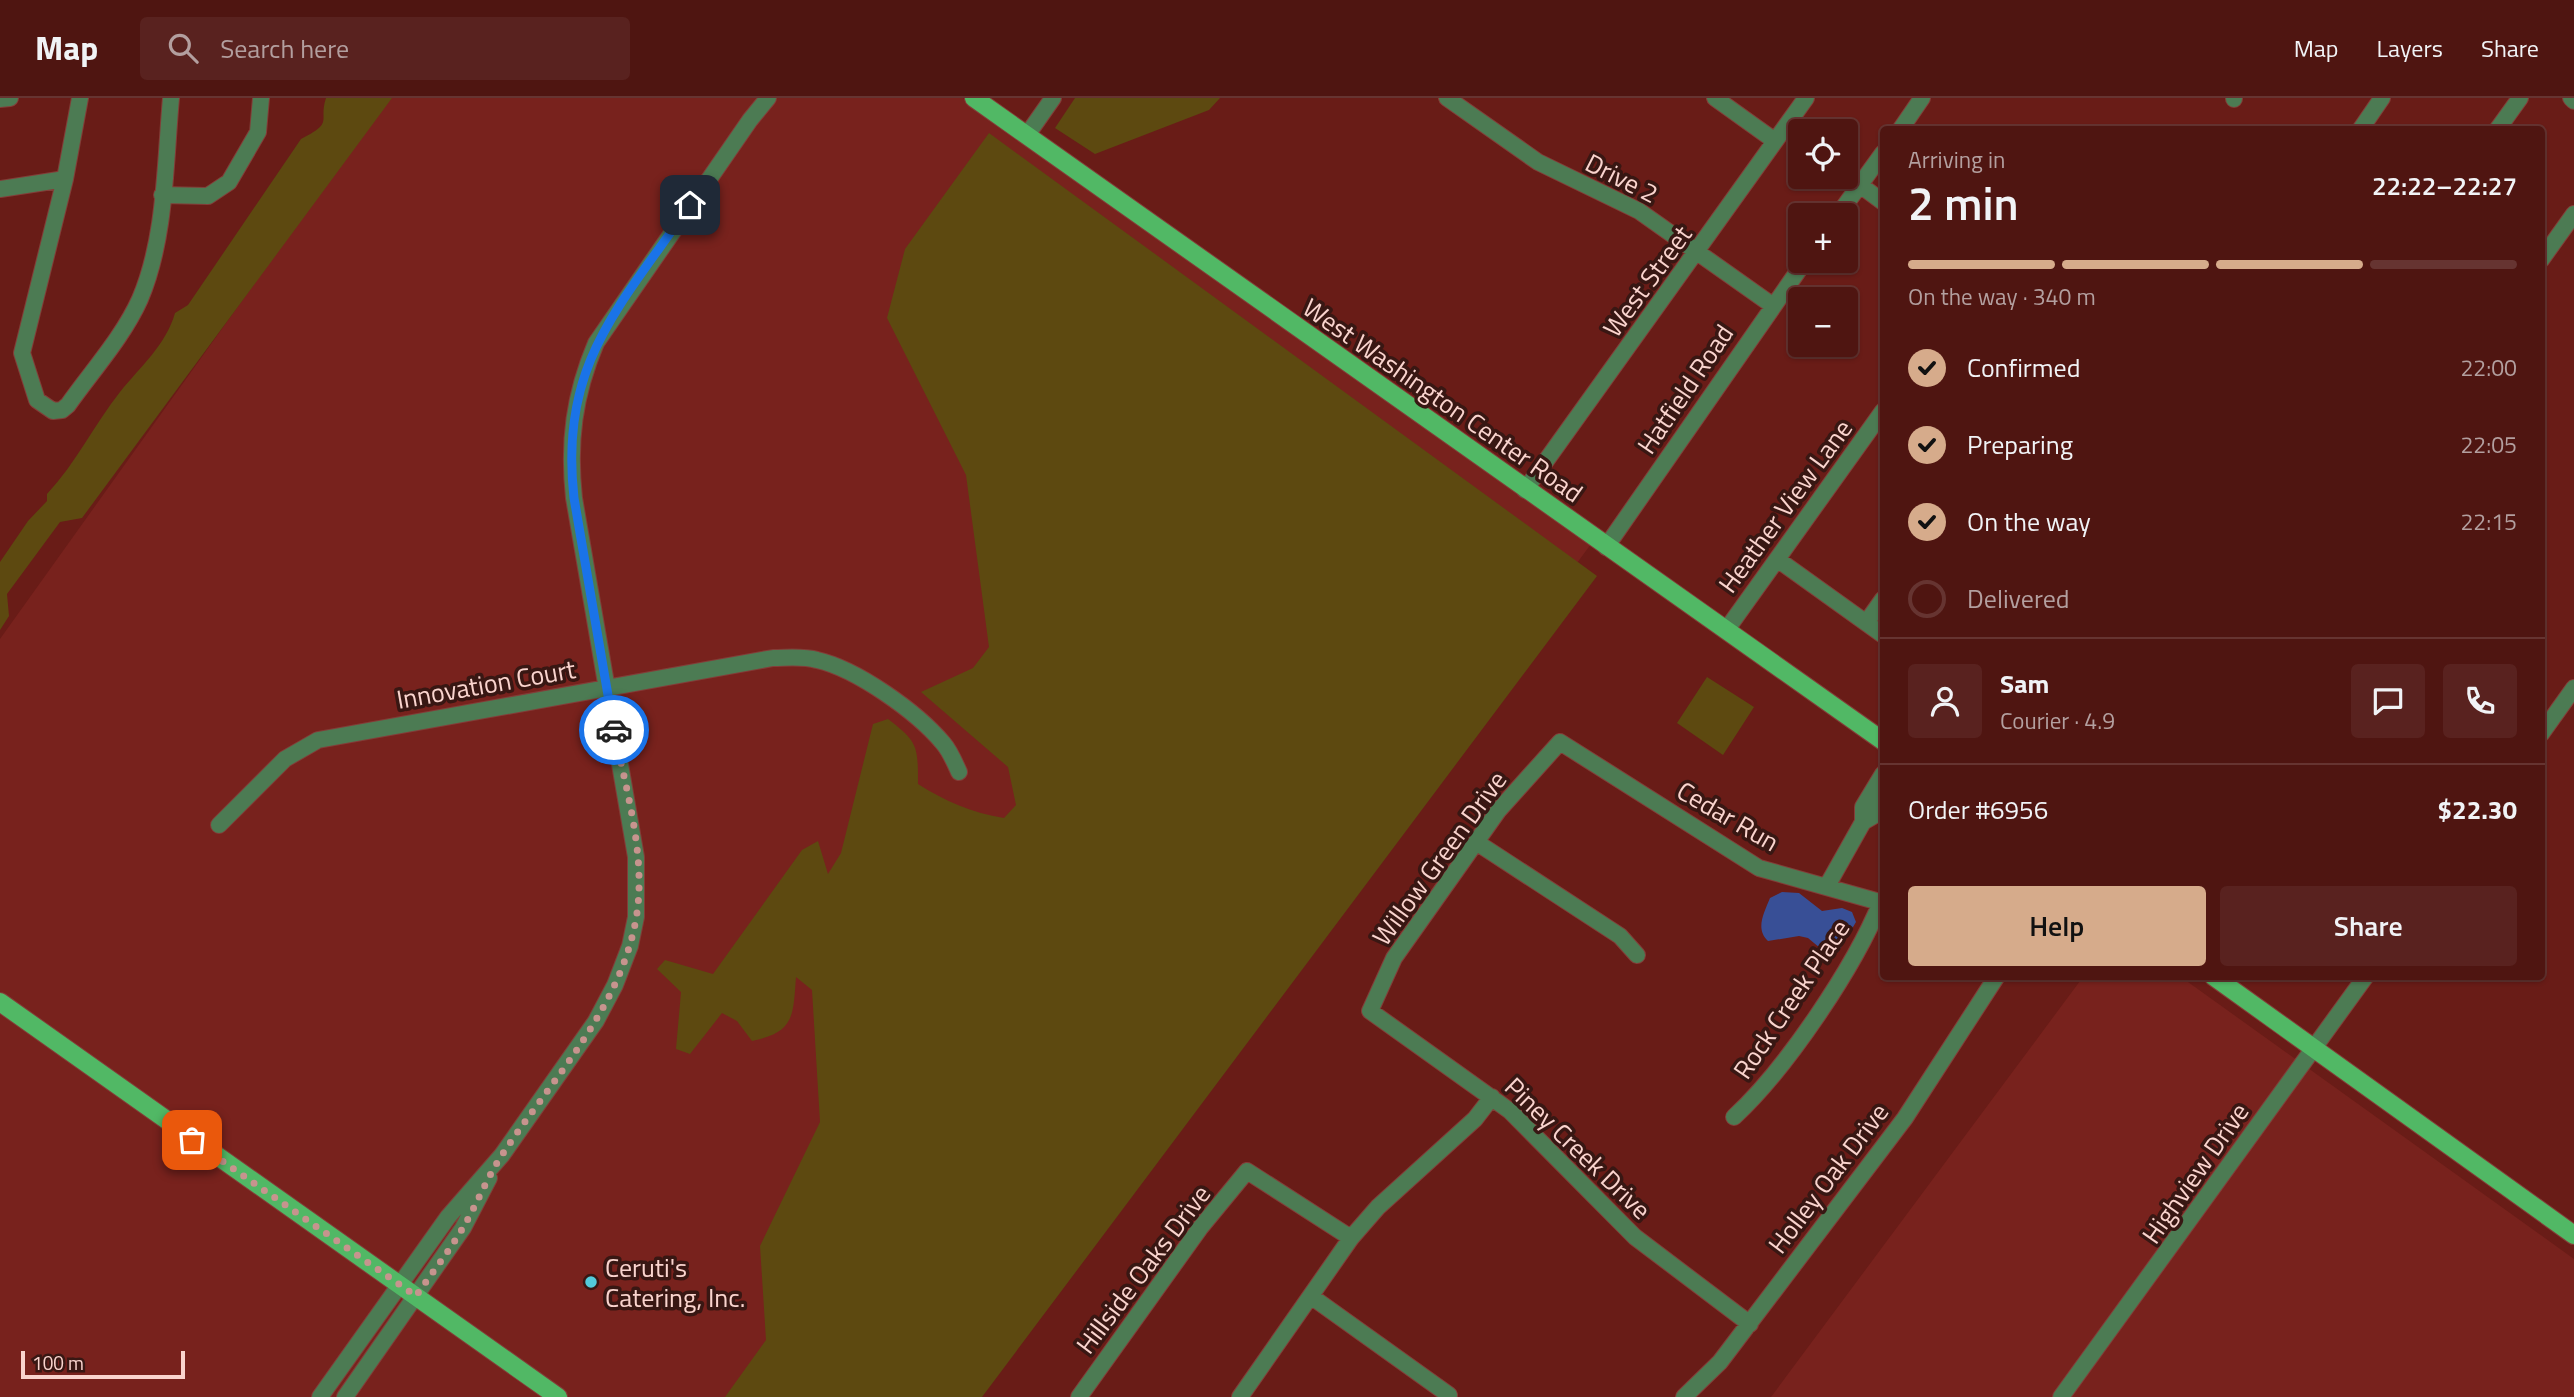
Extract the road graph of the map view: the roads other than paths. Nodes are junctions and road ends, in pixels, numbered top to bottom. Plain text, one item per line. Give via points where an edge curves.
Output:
1 (10, 98) edge
2 (80, 98) edge
3 (172, 98) edge
4 (261, 98) edge
5 (761, 98) edge
6 (768, 98) edge
7 (974, 98) edge
8 (1053, 98) edge
9 (1447, 98) edge
10 (1715, 98) edge
11 (1806, 98) edge
12 (1922, 98) edge
13 (2382, 98) edge
14 (2520, 98) edge
15 (0, 99) edge
16 (750, 120) junction
17 (1903, 126) edge
18 (2363, 126) edge
19 (2500, 126) edge
20 (1027, 135) junction
21 (1775, 141) junction
22 (1880, 157) edge
23 (65, 179) junction
24 (1860, 185) junction
25 (0, 188) edge
26 (162, 195) junction
27 (1880, 200) edge
28 (1847, 203) edge
29 (2574, 214) edge
30 (1698, 253) junction
31 (2545, 254) edge
32 (1796, 273) edge
33 (1772, 305) junction
34 (1880, 415) edge
35 (1525, 490) junction
36 (1606, 547) junction
37 (1777, 559) junction
38 (1880, 603) edge
39 (1866, 622) junction
40 (1727, 629) junction
41 (1880, 633) edge
42 (606, 688) junction
43 (2574, 688) edge
44 (2545, 728) edge
45 (1880, 739) edge
46 (1560, 742) joint
47 (960, 772) dead end
48 (1880, 780) edge
49 (1880, 808) edge
50 (1863, 822) junction
51 (219, 825) dead end
52 (1476, 842) junction
53 (1828, 886) junction
54 (1880, 902) edge
55 (1880, 907) edge
56 (1637, 955) dead end
57 (1994, 980) edge
58 (2219, 980) edge
59 (2363, 980) edge
60 (0, 1002) edge
61 (1370, 1011) joint
62 (2315, 1047) junction
63 (1492, 1097) junction
64 (1734, 1116) dead end
65 (502, 1155) junction
66 (2574, 1235) edge
67 (1351, 1238) junction
68 (400, 1285) junction
69 (416, 1296) junction
70 (1312, 1297) junction
71 (1750, 1324) junction
72 (1449, 1395) edge
73 (320, 1397) edge
74 (345, 1397) edge
75 (558, 1397) edge
76 (1079, 1397) edge
77 (1240, 1397) edge
78 (1684, 1397) edge
79 (2061, 1397) edge

1 - 15 street
2 - 23 street
3 - 26 street
4 - 26 street via 258,132 229,182 208,196
5 - 16 street
6 - 16 street
7 - 20 main road, West Washington Center Road
8 - 20 street
9 - 30 street, Drive 2 via 1538,162 1639,211
10 - 21 street
11 - 21 street, West Street
12 - 17 street
13 - 18 street
14 - 19 street
16 - 42 street via 618,308 581,378 570,467
20 - 35 main road, West Washington Center Road
21 - 30 street, West Street
22 - 24 street
23 - 25 street
23 - 26 street via 22,353 37,400 53,411 68,405 139,301 155,253
24 - 27 street
24 - 28 street
29 - 31 street
30 - 33 street, Drive 2
30 - 35 street, West Street
32 - 33 street, Hatfield Road
33 - 36 street, Hatfield Road
34 - 37 street, Heather View Lane
35 - 36 main road, West Washington Center Road
36 - 40 main road, West Washington Center Road
37 - 39 street
37 - 40 street, Heather View Lane
38 - 39 street
39 - 41 street
40 - 45 main road, West Washington Center Road
42 - 47 street, Innovation Court via 773,658 814,659 838,666 867,683 926,726 945,745
42 - 51 street, Innovation Court via 318,740 285,759
42 - 65 street via 636,857 636,917 615,985 596,1021
43 - 44 street
46 - 52 street, Willow Green Drive
46 - 53 street, Cedar Run via 1759,868
48 - 50 street via 1863,807
49 - 50 street
50 - 53 street
52 - 56 street via 1620,936
52 - 61 street, Willow Green Drive via 1394,958
53 - 54 street, Cedar Run
55 - 64 street, Rock Creek Place via 1805,1031 1756,1096
57 - 71 street, Holley Oak Drive via 1905,1118
58 - 62 main road
59 - 62 street, Highview Drive
60 - 68 main road
61 - 63 street, Piney Creek Drive
62 - 66 main road
62 - 79 street, Highview Drive
63 - 67 street via 1475,1119 1378,1207
63 - 71 street, Piney Creek Drive via 1635,1237
65 - 68 street via 447,1217
65 - 69 street via 463,1228
67 - 70 street
67 - 76 street, Hillside Oaks Drive via 1247,1171 1200,1228
68 - 69 main road
68 - 73 street
69 - 74 street
69 - 75 main road
70 - 72 street
70 - 77 street
71 - 78 street, Holley Oak Drive

